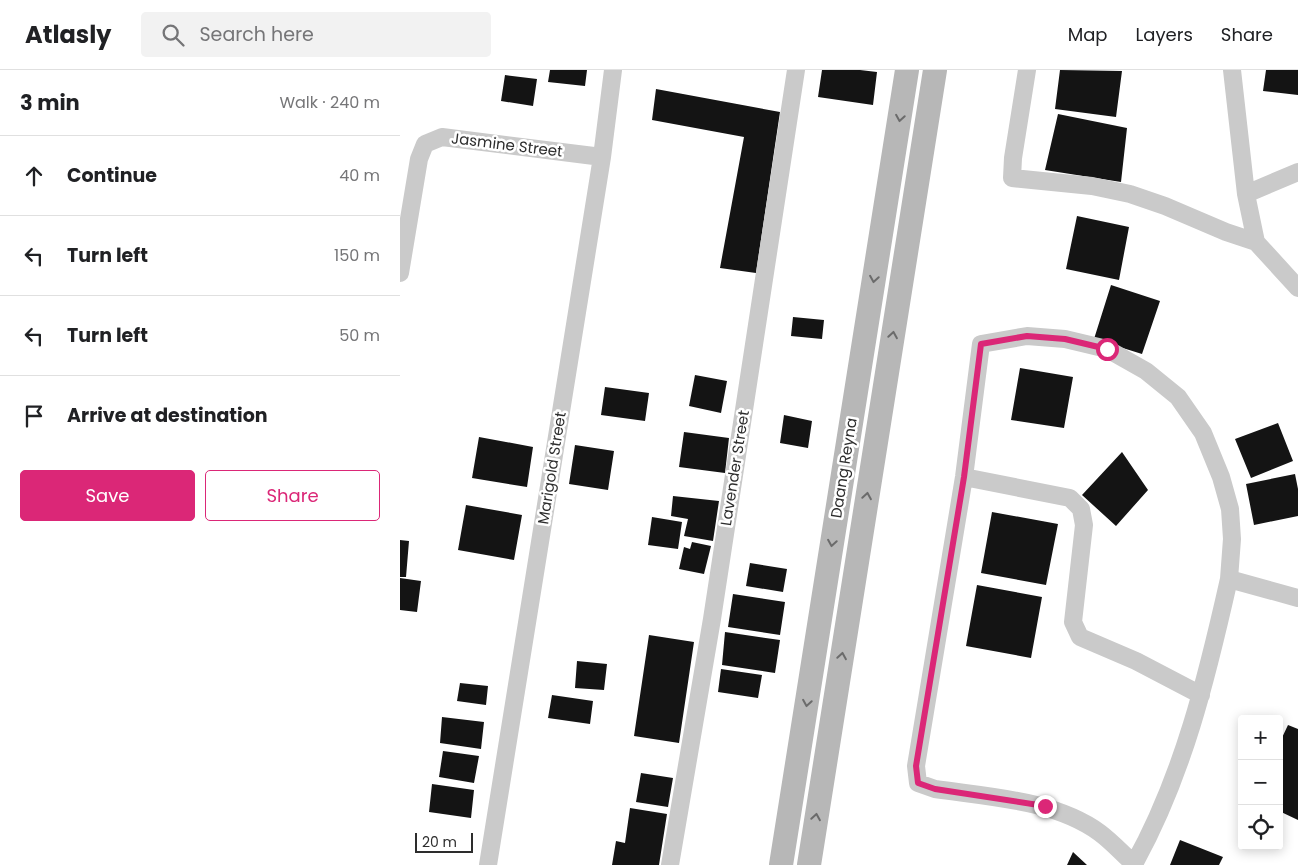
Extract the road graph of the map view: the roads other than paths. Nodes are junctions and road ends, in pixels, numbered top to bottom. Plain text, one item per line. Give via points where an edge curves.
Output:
1 (613, 70) edge
2 (796, 70) edge
3 (907, 70) edge
4 (935, 70) edge
5 (1027, 70) edge
6 (1232, 70) edge
7 (602, 157) junction
8 (1298, 172) edge
9 (1246, 194) junction
10 (1256, 242) junction
11 (400, 273) edge
12 (1298, 288) edge
13 (964, 477) junction
14 (1229, 579) junction
15 (1298, 598) edge
16 (1201, 695) junction
17 (488, 865) edge
18 (670, 865) edge
19 (781, 865) edge
20 (809, 865) edge

1 - 7 street, Marigold Street
2 - 18 street, Lavender Street via 712,619
3 -> 19 main road, Daang Reyna
20 -> 4 main road, Daang Reyna
5 - 10 street via 1012,178 1092,186 1130,194
6 - 9 street
7 - 11 street, Jasmine Street via 442,137 425,144 419,159
7 - 17 street, Marigold Street
8 - 9 street
9 - 10 street
10 - 12 street
13 - 14 street via 981,344 1027,336 1065,339 1107,349 1146,371 1178,397 1203,433 1230,509
13 - 16 street via 1070,498 1081,509 1084,525 1073,622 1080,638 1136,661
13 - 16 street via 916,766 918,783 935,789 1045,806 1100,833 1134,864 1176,773
14 - 15 street
14 - 16 street

